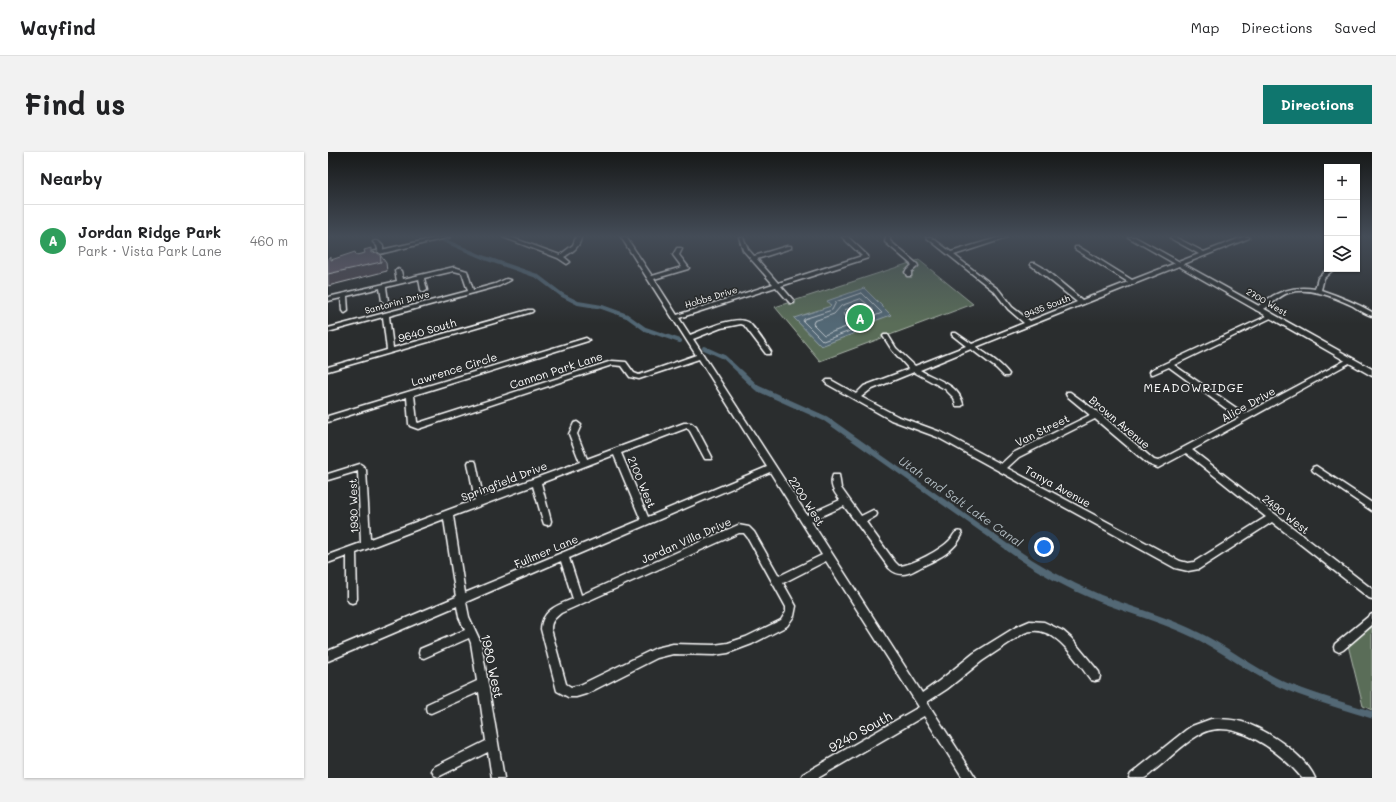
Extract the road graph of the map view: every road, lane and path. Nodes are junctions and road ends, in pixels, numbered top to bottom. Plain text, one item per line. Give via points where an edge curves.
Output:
1 (643, 266) edge
2 (685, 266) edge
3 (760, 266) edge
4 (838, 266) edge
5 (915, 266) edge
6 (966, 266) edge
7 (1036, 266) edge
8 (1106, 266) edge
9 (1171, 266) edge
10 (1185, 266) edge
11 (398, 271) dead end
12 (1326, 272) edge
13 (909, 275) dead end
14 (421, 276) junction
15 (650, 278) junction
16 (508, 280) dead end
17 (400, 281) junction
18 (1131, 282) junction
19 (384, 285) junction
20 (778, 286) junction
21 (424, 290) dead end
22 (1318, 291) junction
23 (471, 292) junction
24 (344, 295) junction
25 (328, 299) edge
26 (385, 301) dead end
27 (792, 302) dead end
28 (1081, 302) junction
29 (1258, 309) junction
30 (345, 311) dead end
31 (530, 311) dead end
32 (386, 314) junction
33 (1372, 314) edge
34 (1271, 316) junction
35 (676, 317) junction
36 (1028, 323) junction
37 (328, 330) edge
38 (954, 334) dead end
39 (886, 336) dead end
40 (689, 338) junction
41 (586, 340) dead end
42 (970, 346) junction
43 (390, 351) junction
44 (768, 352) dead end
45 (701, 356) junction
46 (1350, 360) junction
47 (1169, 364) junction
48 (328, 369) edge
49 (914, 369) junction
50 (1153, 372) dead end
51 (1372, 373) edge
52 (1006, 374) dead end
53 (829, 382) dead end
54 (410, 394) junction
55 (1070, 394) dead end
56 (856, 397) junction
57 (959, 404) dead end
58 (1096, 416) junction
59 (1245, 418) junction
60 (328, 420) edge
61 (577, 425) dead end
62 (1187, 450) junction
63 (616, 451) junction
64 (708, 457) dead end
65 (472, 463) dead end
66 (584, 463) junction
67 (1157, 465) joint
68 (772, 468) junction
69 (1002, 468) junction
70 (1316, 469) dead end
71 (328, 476) edge
72 (836, 477) dead end
73 (536, 481) junction
74 (846, 501) junction
75 (480, 502) junction
76 (1372, 508) edge
77 (448, 514) junction
78 (873, 514) dead end
79 (1272, 517) junction
80 (805, 520) junction
81 (547, 521) dead end
82 (860, 521) junction
83 (646, 522) junction
84 (958, 535) dead end
85 (366, 545) junction
86 (350, 551) junction
87 (564, 556) junction
88 (828, 556) junction
89 (328, 559) edge
90 (777, 581) junction
91 (1372, 595) edge
92 (352, 599) dead end
93 (461, 600) junction
94 (578, 601) junction
95 (1372, 619) edge
96 (472, 632) junction
97 (1339, 646) dead end
98 (424, 653) dead end
99 (328, 656) edge
100 (1095, 676) dead end
101 (483, 684) junction
102 (923, 705) junction
103 (431, 708) dead end
104 (493, 744) junction
105 (438, 771) dead end
106 (498, 778) edge
107 (807, 778) edge
108 (970, 778) edge
109 (1135, 778) edge
110 (1309, 778) edge

1 - 15 street, 2200 West
2 - 15 street via 686,268
3 - 20 street
4 - 20 street, Hobbs Drive
5 - 13 street via 908,272
6 - 36 street via 997,291 1010,308
7 - 28 street
8 - 18 street
9 - 18 street, 9435 South
10 - 29 main road, 2700 West
11 - 17 street
12 - 22 street via 1320,279
14 - 17 street
14 - 21 street
14 - 23 street via 447,269 461,269 466,274
15 - 35 street, 2200 West
16 - 23 street, Santorini Drive
17 - 19 street
18 - 28 street, 9435 South
19 - 24 street
19 - 26 street
20 - 27 street
20 - 35 street, Hobbs Drive
22 - 29 street via 1288,290
22 - 33 street
23 - 32 street, Santorini Drive
24 - 25 street
24 - 30 street
28 - 36 street, 9435 South
29 - 34 main road, 2700 West
31 - 43 street, 9640 South
32 - 37 street, Santorini Drive
32 - 43 street
34 - 46 main road, 2700 West
34 - 47 street
35 - 40 street, 2200 West
36 - 42 street, 9435 South
38 - 42 street
39 - 49 street via 896,351
40 - 44 street via 743,322
40 - 45 street, 2200 West
41 - 54 street, Lawrence Circle
42 - 49 street, 9435 South
42 - 52 street
43 - 48 street, 9640 South
45 - 54 street, Cannon Park Lane via 639,377 632,375 624,364 612,363 421,426 413,424
45 - 68 street, 2200 West
46 - 51 main road, 2700 West
46 - 59 street, Alice Drive
47 - 50 street
47 - 59 street
49 - 56 street, 9435 South via 867,388
49 - 57 street via 949,388 958,397
53 - 56 street, Tanya Avenue
54 - 60 street, Lawrence Circle
55 - 58 street, Brown Avenue
56 - 69 street, Tanya Avenue via 904,422 940,435
58 - 67 street, Brown Avenue
58 - 69 street, Van Street via 1016,455
59 - 62 street, Alice Drive
61 - 66 street via 574,434
62 - 67 street, Alice Drive
62 - 79 street, 2490 West
63 - 64 street, Springfield Drive via 688,425 693,429
63 - 66 street, Springfield Drive
63 - 83 street, 2100 West
65 - 75 street
66 - 73 street, Springfield Drive
68 - 80 street, 2200 West
68 - 83 street, Fullmer Lane
69 - 79 street, Tanya Avenue via 1183,566 1196,566
70 - 76 street
71 - 85 street, 1930 West via 360,467 363,473
72 - 74 street via 836,487
73 - 75 street, Springfield Drive
73 - 81 street
74 - 80 street
74 - 82 street
75 - 77 street, Springfield Drive
77 - 85 street, Springfield Drive
77 - 93 street, 1980 West
78 - 82 street
79 - 91 street, 2490 West
80 - 88 street, 2200 West
82 - 84 street via 892,565 899,570 908,569 949,547
83 - 87 street, Fullmer Lane
85 - 86 street, Springfield Drive
86 - 89 street, Springfield Drive
86 - 92 street
87 - 93 street, Fullmer Lane
87 - 94 street
88 - 90 street
88 - 102 street, 2200 West
90 - 94 street, Jordan Villa Drive via 751,535 746,530 738,529
90 - 94 street, Jordan Villa Drive via 791,606 791,613 784,623 738,645 714,650 674,649 656,653 572,693 561,686 546,624 550,616 558,610
93 - 96 street, 1980 West via 464,617
93 - 99 street, Fullmer Lane
95 - 97 street
96 - 98 street
96 - 101 street, 1980 West
100 - 102 street, 9240 South via 1059,634 1044,627 1030,626 978,656
101 - 103 street
101 - 104 street, 1980 West
102 - 107 street, 9240 South via 895,728
102 - 108 street, 2200 West
104 - 105 street
104 - 106 street, 1980 West
109 - 110 street via 1196,730 1228,725 1244,728 1263,737 1297,763

